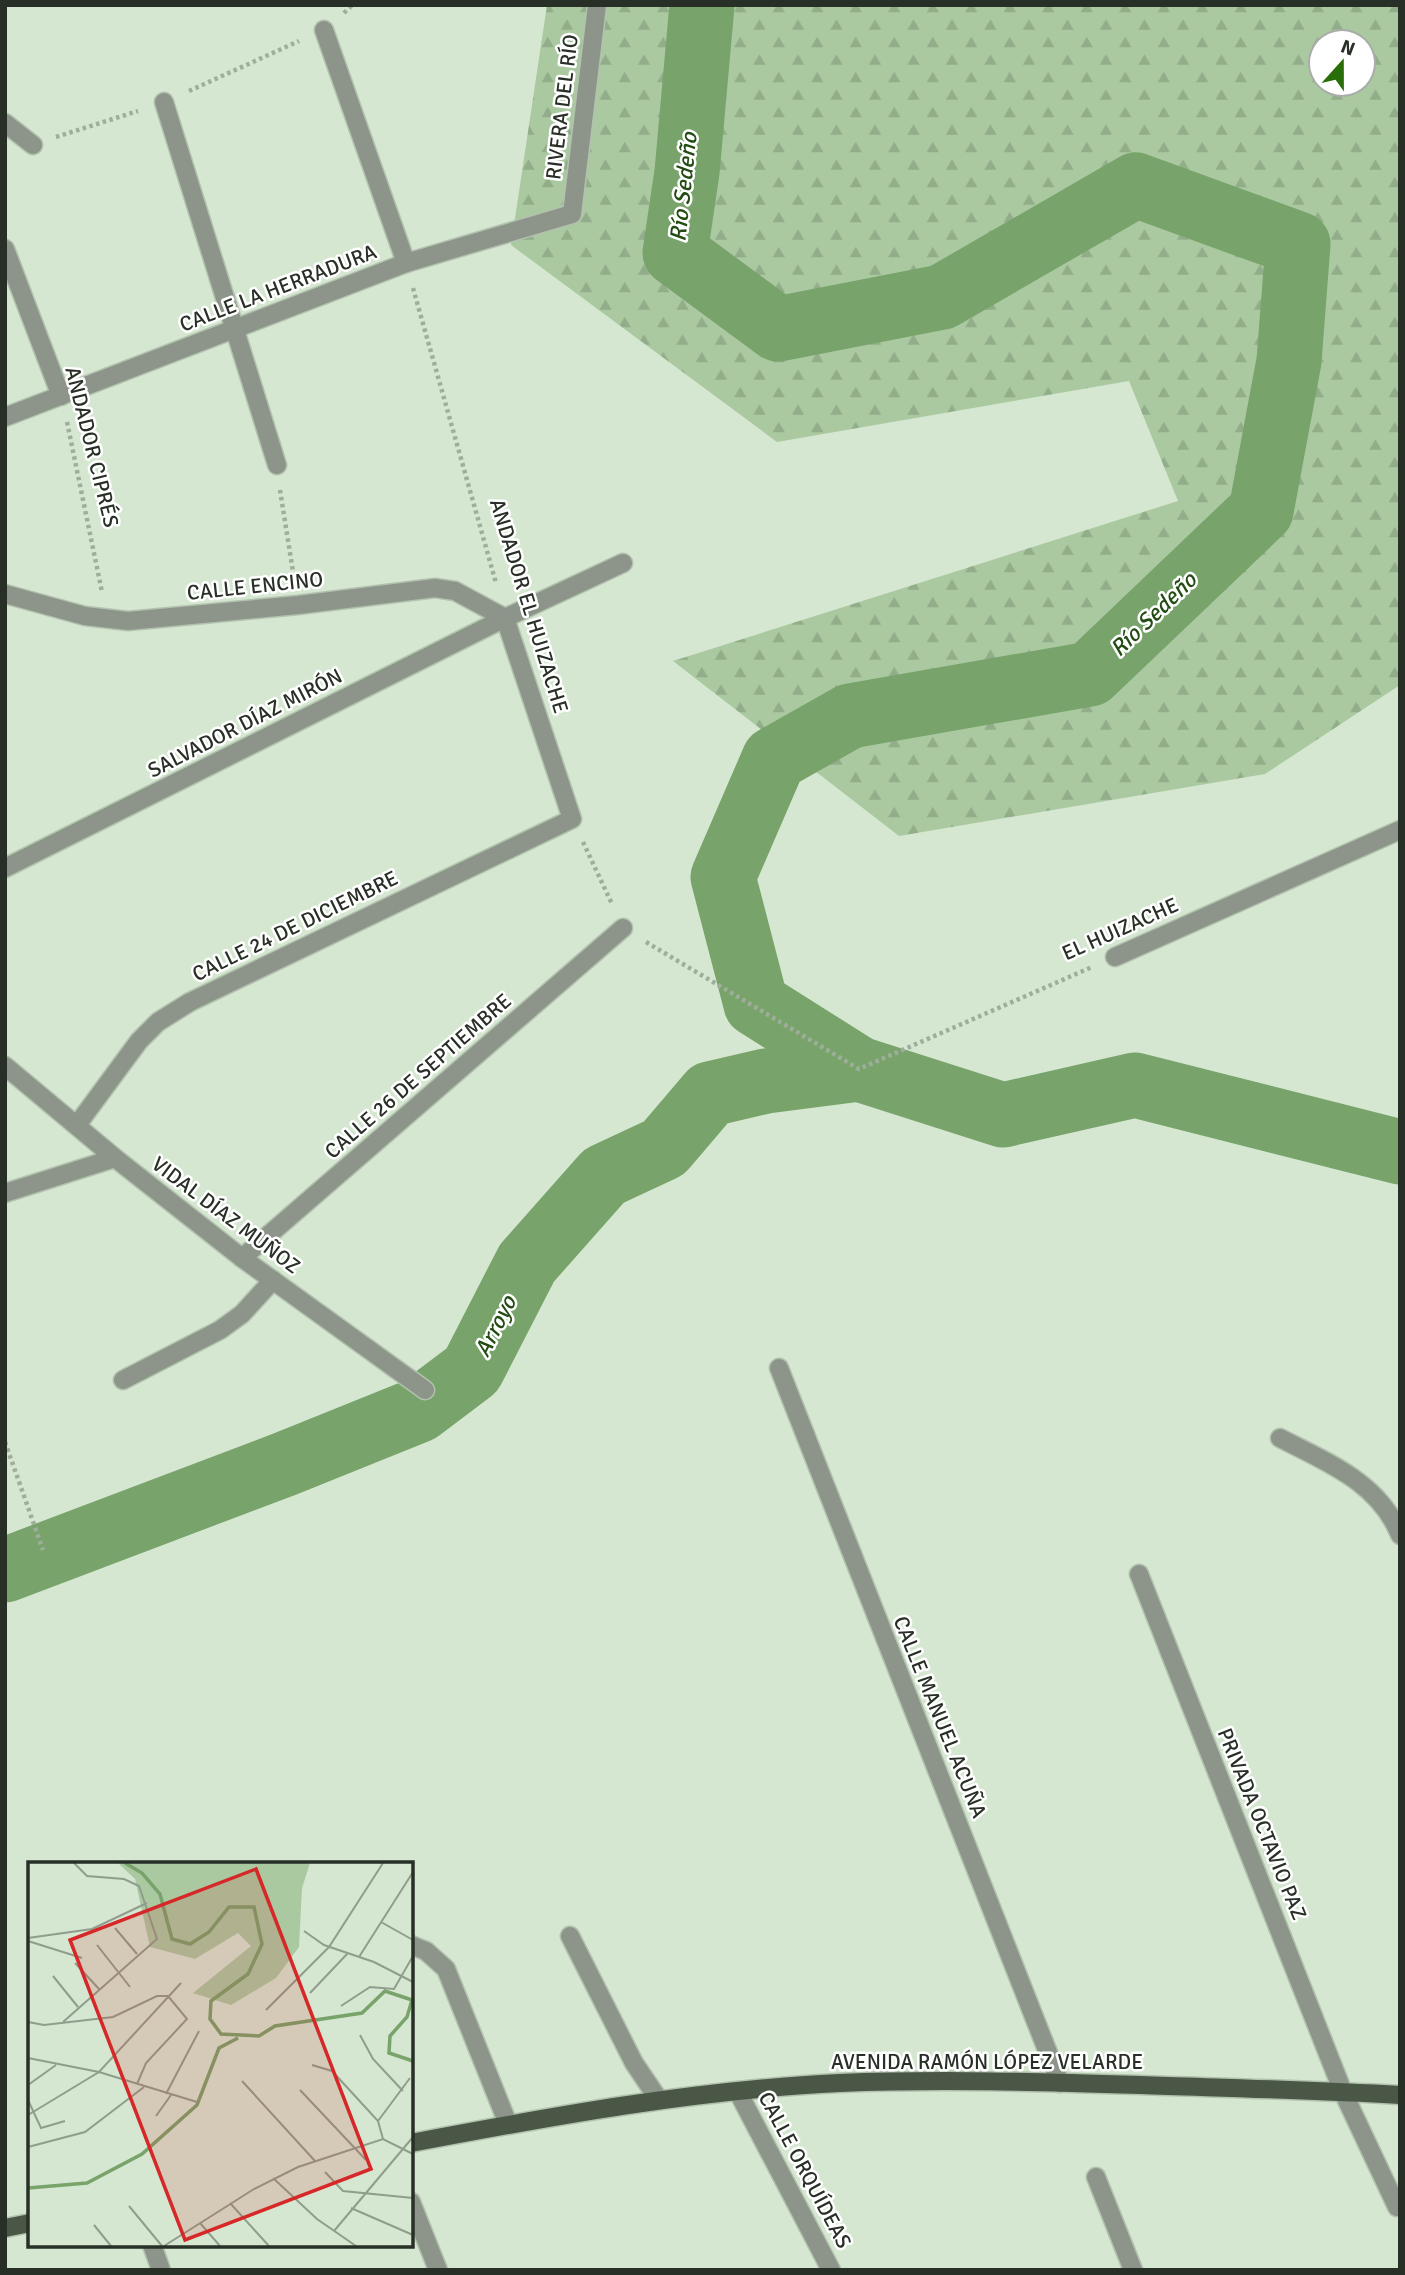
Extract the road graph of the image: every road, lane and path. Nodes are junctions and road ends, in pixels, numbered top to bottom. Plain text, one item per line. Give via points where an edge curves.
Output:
1 (597, 5) edge
2 (324, 30) dead end
3 (164, 102) dead end
4 (5, 123) edge
5 (33, 145) dead end
6 (572, 214) joint
7 (5, 249) edge
8 (406, 263) junction
9 (233, 329) junction
10 (61, 396) junction
11 (5, 417) edge
12 (277, 465) joint
13 (624, 563) dead end
14 (5, 594) edge
15 (298, 605) junction
16 (505, 618) junction
17 (108, 620) junction
18 (572, 819) junction
19 (1400, 830) edge
20 (5, 868) edge
21 (623, 928) junction
22 (1115, 957) joint
23 (5, 1066) edge
24 (77, 1125) junction
25 (115, 1158) junction
26 (5, 1193) edge
27 (242, 1258) junction
28 (273, 1280) junction
29 (779, 1368) dead end
30 (123, 1380) dead end
31 (425, 1390) dead end
32 (1280, 1438) dead end
33 (5, 1442) edge
34 (1400, 1535) edge
35 (43, 1550) dead end
36 (1139, 1574) dead end
37 (570, 1936) dead end
38 (413, 1946) edge
39 (1060, 2083) junction
40 (738, 2092) junction
41 (1343, 2092) junction
42 (1400, 2095) edge
43 (659, 2100) junction
44 (508, 2124) junction
45 (413, 2143) edge
46 (1096, 2177) dead end
47 (413, 2207) edge
48 (1397, 2207) dead end
49 (28, 2223) edge
50 (5, 2228) edge
51 (153, 2247) edge
52 (826, 2267) edge
53 (161, 2270) edge
54 (438, 2270) edge
55 (1133, 2270) edge

1 - 6 street, RIVERA DEL RÍO
2 - 8 street
3 - 9 street
4 - 5 street
6 - 8 street, CALLE LA HERRADURA
7 - 10 street, ANDADOR CIPRÉS
8 - 9 street, CALLE LA HERRADURA
8 - 16 path, ANDADOR EL HUIZACHE
9 - 10 street, CALLE LA HERRADURA
9 - 12 street
10 - 11 street, CALLE LA HERRADURA
10 - 17 path, ANDADOR CIPRÉS
12 - 15 path
13 - 16 street, SALVADOR DÍAZ MIRÓN
14 - 17 street, CALLE ENCINO
15 - 16 street, CALLE ENCINO via 435,588 455,591
15 - 17 street, CALLE ENCINO
16 - 18 street, ANDADOR EL HUIZACHE
16 - 20 street, SALVADOR DÍAZ MIRÓN
18 - 21 path
18 - 24 street, CALLE 24 DE DICIEMBRE via 179,1009 139,1041
19 - 22 street, EL HUIZACHE
21 - 22 path, EL HUIZACHE via 859,1069
21 - 27 street, CALLE 26 DE SEPTIEMBRE
23 - 24 street, VIDAL DÍAZ MUÑOZ
24 - 25 street, VIDAL DÍAZ MUÑOZ
25 - 26 street
25 - 27 street, VIDAL DÍAZ MUÑOZ
27 - 28 street, VIDAL DÍAZ MUÑOZ
28 - 30 street via 220,1331
28 - 31 street, VIDAL DÍAZ MUÑOZ
29 - 39 street, CALLE MANUEL ACUÑA
32 - 34 street via 1353,1475 1378,1498
33 - 35 path
36 - 41 street, PRIVADA OCTAVIO PAZ
37 - 43 street via 634,2063
38 - 44 street via 446,1969
39 - 40 main road, AVENIDA RAMÓN LÓPEZ VELARDE via 928,2080
39 - 41 main road, AVENIDA RAMÓN LÓPEZ VELARDE
40 - 43 main road, AVENIDA RAMÓN LÓPEZ VELARDE
40 - 52 street, CALLE ORQUÍDEAS
41 - 42 main road, AVENIDA RAMÓN LÓPEZ VELARDE
41 - 48 street, PRIVADA OCTAVIO PAZ
43 - 44 main road, AVENIDA RAMÓN LÓPEZ VELARDE
44 - 45 main road, AVENIDA RAMÓN LÓPEZ VELARDE
46 - 55 street
47 - 54 street
49 - 50 main road
51 - 53 street

